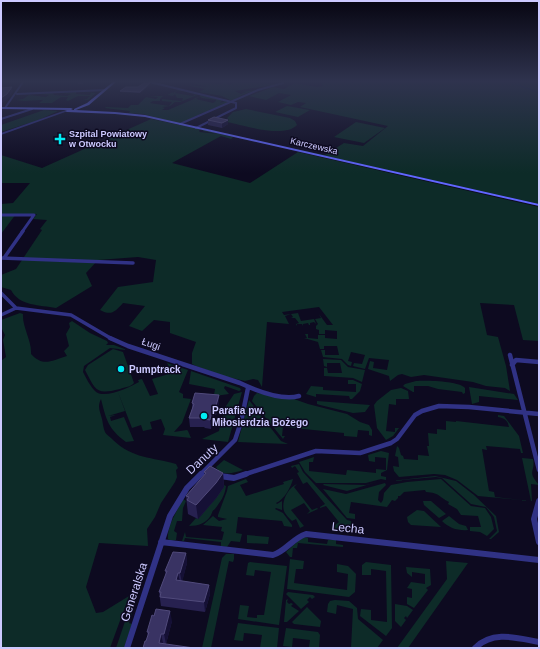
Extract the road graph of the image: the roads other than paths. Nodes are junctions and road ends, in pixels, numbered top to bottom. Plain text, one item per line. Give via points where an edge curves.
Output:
1 (23, 112) edge
2 (65, 112) edge
3 (104, 112) edge
4 (208, 112) edge
5 (227, 112) edge
6 (1, 120) edge
7 (180, 124) junction
8 (196, 128) junction
9 (1, 134) edge
10 (539, 204) edge
11 (1, 215) edge
12 (3, 258) edge
13 (133, 263) dead end
14 (1, 294) edge
15 (16, 308) junction
16 (1, 315) edge
17 (510, 355) dead end
18 (539, 362) edge
19 (512, 365) junction
20 (248, 388) junction
21 (299, 396) dead end
22 (524, 413) junction
23 (539, 414) edge
24 (539, 470) edge
25 (211, 471) junction
26 (539, 501) edge
27 (161, 542) junction
28 (539, 542) edge
29 (539, 560) edge
30 (539, 642) edge
31 (128, 648) edge
32 (475, 648) edge

1 - 6 street
2 - 9 street
3 - 7 main road, Karczewska via 133,114
4 - 7 street
5 - 8 street
7 - 8 main road, Karczewska
8 - 10 main road, Karczewska
11 - 12 street via 34,215
12 - 13 street
14 - 15 street
15 - 16 street, Ługi
15 - 20 street, Ługi via 71,315 120,343
17 - 19 street
18 - 19 street via 516,360
19 - 22 street
20 - 21 street, Ługi via 291,398
20 - 25 street, Danuty via 235,440
22 - 23 street
22 - 24 street
22 - 25 street via 438,406 415,415 394,441 363,452 316,451 234,478
25 - 27 street, Danuty via 187,488 179,499
26 - 28 street via 534,519
27 - 29 street, Lecha via 273,555 281,552 299,536 306,534
27 - 31 street, Generalska
30 - 32 street via 498,637 488,638

